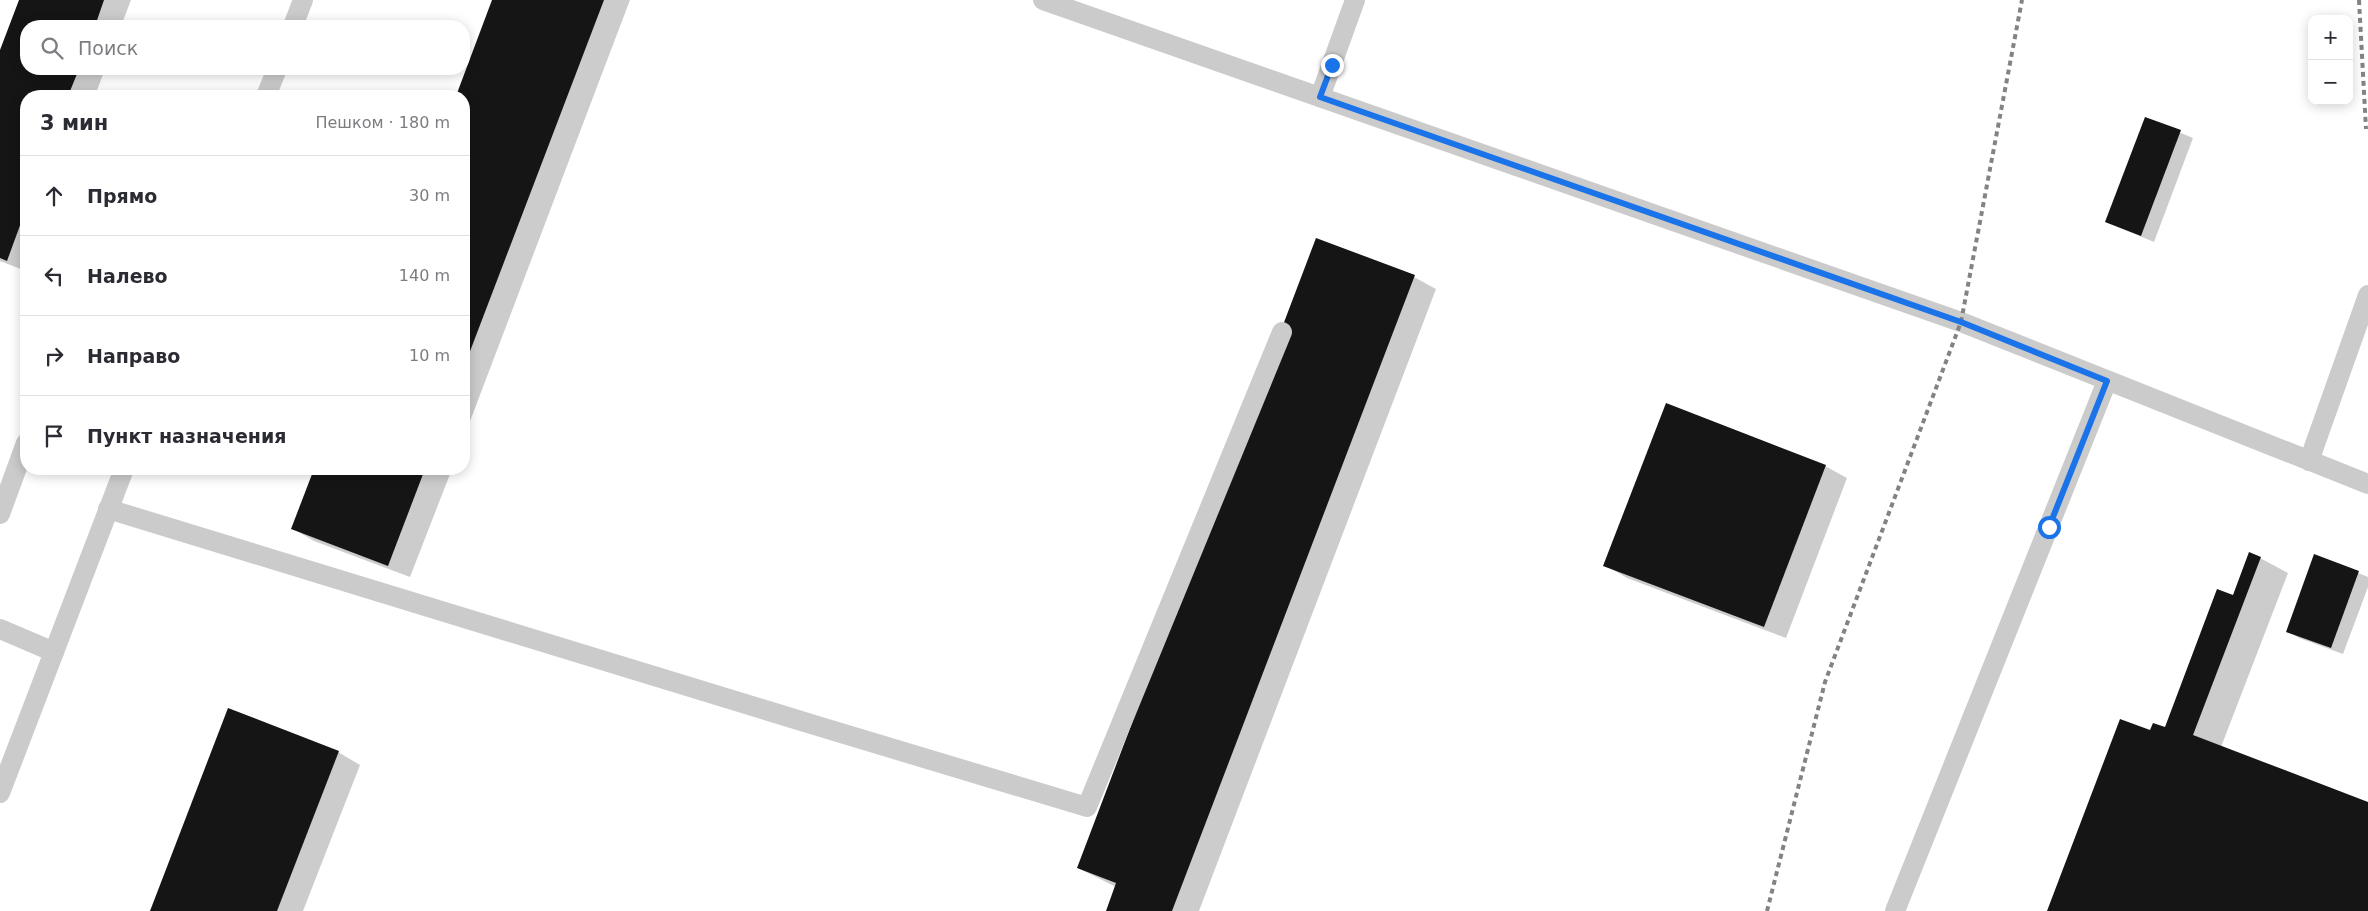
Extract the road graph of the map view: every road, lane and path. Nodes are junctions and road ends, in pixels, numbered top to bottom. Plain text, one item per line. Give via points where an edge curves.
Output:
1 (303, 0) edge
2 (1043, 0) edge
3 (1356, 0) edge
4 (295, 20) edge
5 (275, 75) edge
6 (268, 90) edge
7 (1320, 97) junction
8 (2361, 313) edge
9 (1282, 332) dead end
10 (2107, 381) junction
11 (20, 459) edge
12 (2309, 461) junction
13 (122, 475) edge
14 (2368, 484) edge
15 (108, 509) junction
16 (0, 514) edge
17 (0, 629) edge
18 (54, 652) junction
19 (0, 793) edge
20 (1895, 911) edge

1 - 4 lane
2 - 7 lane
3 - 7 lane
5 - 6 lane
7 - 10 lane via 1961,322
8 - 12 lane
9 - 15 lane via 1087,806
10 - 12 lane
10 - 20 lane
11 - 16 lane
12 - 14 lane
13 - 15 lane
15 - 18 lane
17 - 18 lane
18 - 19 lane

